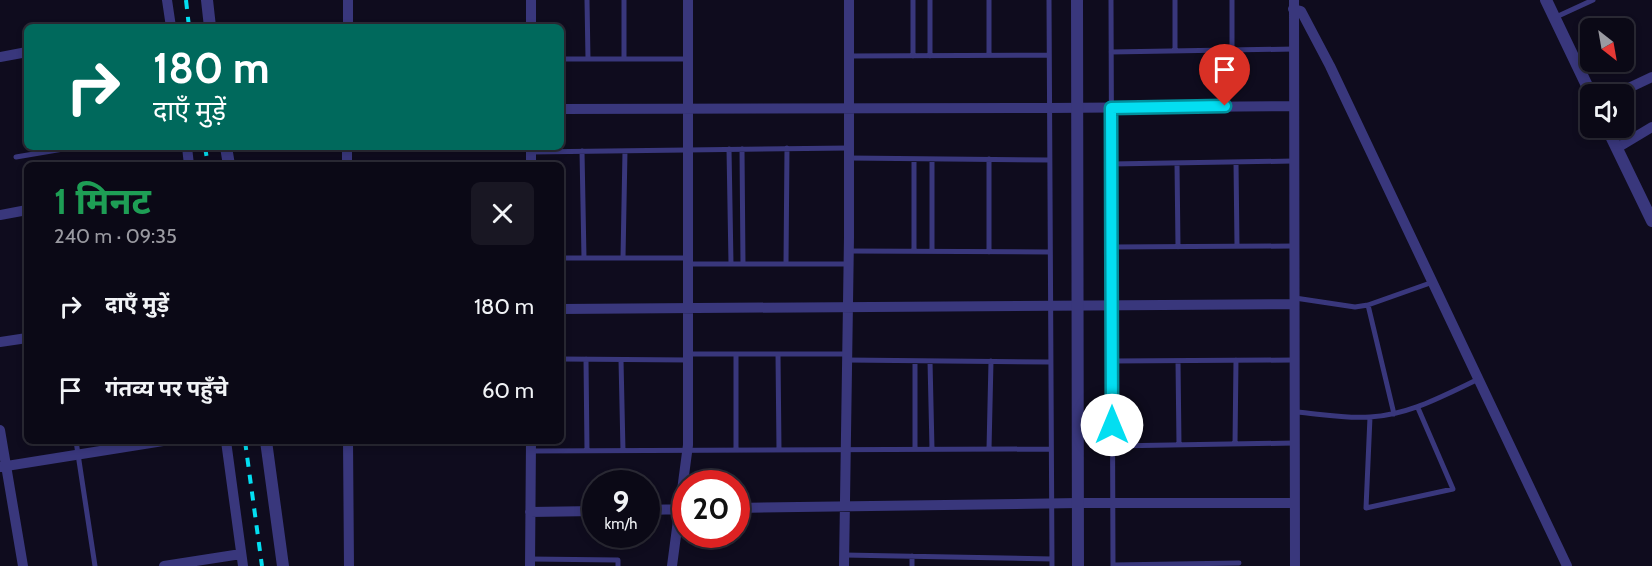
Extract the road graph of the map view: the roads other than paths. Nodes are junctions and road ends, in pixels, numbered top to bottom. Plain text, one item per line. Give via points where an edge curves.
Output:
1 (167, 0) edge
2 (207, 0) edge
3 (348, 0) edge
4 (531, 0) edge
5 (588, 0) edge
6 (624, 0) edge
7 (688, 0) edge
8 (849, 0) edge
9 (913, 0) edge
10 (930, 0) edge
11 (989, 0) edge
12 (1049, 0) edge
13 (1077, 0) edge
14 (1111, 0) edge
15 (1175, 0) edge
16 (1232, 0) edge
17 (1546, 0) edge
18 (1593, 0) edge
19 (1294, 4) edge
20 (1554, 17) junction
21 (171, 24) edge
22 (210, 24) edge
23 (348, 24) edge
24 (531, 24) edge
25 (1293, 49) junction
26 (1232, 50) junction
27 (1175, 51) junction
28 (1111, 52) junction
29 (24, 53) edge
30 (989, 55) junction
31 (1049, 55) junction
32 (849, 56) junction
33 (913, 56) junction
34 (930, 56) junction
35 (0, 57) edge
36 (564, 59) edge
37 (588, 59) junction
38 (624, 59) junction
39 (688, 59) junction
40 (1652, 77) edge
41 (1586, 84) edge
42 (1634, 86) edge
43 (1293, 106) junction
44 (849, 108) junction
45 (1049, 108) junction
46 (1077, 108) junction
47 (1111, 108) junction
48 (564, 109) edge
49 (688, 109) junction
50 (1652, 127) edge
51 (1612, 138) edge
52 (1617, 147) junction
53 (787, 148) junction
54 (729, 149) junction
55 (742, 149) junction
56 (57, 150) edge
57 (556, 150) edge
58 (688, 150) junction
59 (582, 151) junction
60 (625, 151) junction
61 (849, 153) junction
62 (16, 157) dead end
63 (914, 159) junction
64 (932, 159) junction
65 (989, 159) junction
66 (1049, 160) junction
67 (1293, 161) junction
68 (1236, 162) junction
69 (1177, 163) junction
70 (1112, 164) junction
71 (24, 211) edge
72 (0, 215) edge
73 (1652, 221) edge
74 (1237, 246) junction
75 (1293, 246) junction
76 (1112, 247) junction
77 (1178, 247) junction
78 (849, 251) junction
79 (914, 251) junction
80 (932, 251) junction
81 (989, 252) junction
82 (1049, 252) junction
83 (564, 258) edge
84 (584, 258) junction
85 (623, 258) junction
86 (687, 261) junction
87 (730, 264) junction
88 (743, 264) junction
89 (786, 264) junction
90 (848, 264) junction
91 (1433, 282) junction
92 (1293, 301) junction
93 (1368, 305) junction
94 (1049, 306) junction
95 (1077, 306) junction
96 (1112, 306) junction
97 (848, 307) junction
98 (688, 308) junction
99 (564, 309) edge
100 (24, 338) edge
101 (0, 342) edge
102 (736, 354) junction
103 (778, 354) junction
104 (688, 357) junction
105 (847, 357) junction
106 (564, 359) edge
107 (586, 359) junction
108 (621, 360) junction
109 (1236, 360) junction
110 (1293, 360) junction
111 (915, 361) junction
112 (930, 361) junction
113 (991, 361) junction
114 (1112, 361) junction
115 (1178, 361) junction
116 (1049, 362) junction
117 (1479, 379) junction
118 (1418, 408) junction
119 (1294, 412) junction
120 (1394, 414) junction
121 (1370, 417) junction
122 (0, 430) edge
123 (1294, 443) junction
124 (76, 444) edge
125 (143, 444) edge
126 (226, 444) edge
127 (266, 444) edge
128 (348, 444) edge
129 (1235, 444) junction
130 (1179, 445) junction
131 (531, 446) edge
132 (1112, 446) junction
133 (915, 449) junction
134 (988, 449) junction
135 (1050, 449) junction
136 (736, 450) junction
137 (779, 450) junction
138 (846, 450) junction
139 (932, 450) junction
140 (587, 451) junction
141 (623, 451) junction
142 (687, 451) junction
143 (78, 454) junction
144 (3, 466) edge
145 (685, 470) edge
146 (1078, 503) junction
147 (1113, 503) junction
148 (1294, 503) junction
149 (1052, 504) junction
150 (845, 507) junction
151 (750, 508) edge
152 (582, 511) edge
153 (530, 512) junction
154 (675, 548) edge
155 (241, 554) junction
156 (912, 556) junction
157 (928, 556) junction
158 (988, 558) junction
159 (1052, 559) junction
160 (844, 560) edge
161 (530, 562) edge
162 (591, 563) edge
163 (1239, 563) dead end
164 (191, 564) edge
165 (23, 566) edge
166 (95, 566) edge
167 (164, 566) edge
168 (243, 566) edge
169 (283, 566) edge
170 (349, 566) edge
171 (618, 566) edge
172 (672, 566) edge
173 (912, 566) edge
174 (928, 566) edge
175 (988, 566) edge
176 (1052, 566) edge
177 (1078, 566) edge
178 (1113, 566) edge
179 (1295, 566) edge
180 (1567, 566) edge

1 - 21 street
2 - 22 street
3 - 23 street
4 - 24 street
5 - 37 lane
6 - 38 lane
7 - 39 street
8 - 32 street
9 - 33 lane
10 - 34 lane
11 - 30 lane
12 - 31 lane
13 - 46 street
14 - 28 lane
15 - 27 lane
16 - 26 lane
17 - 20 street
18 - 20 lane
19 - 25 street
19 - 91 street via 1330,66
20 - 41 street
25 - 26 lane
25 - 43 street
26 - 27 lane
27 - 28 lane
28 - 47 lane
29 - 35 street
30 - 31 lane
30 - 34 lane
31 - 45 lane
32 - 33 lane
32 - 44 street
33 - 34 lane
36 - 37 lane
37 - 38 lane
38 - 39 lane
39 - 49 street
40 - 42 street
43 - 47 street
43 - 67 street
44 - 45 street
44 - 49 street
44 - 61 street
45 - 46 street
45 - 66 lane
46 - 47 street
46 - 95 street
47 - 70 lane
48 - 49 street
49 - 58 street
50 - 52 street
51 - 52 street
52 - 73 street
53 - 55 lane
53 - 61 lane
53 - 89 lane
54 - 55 lane
54 - 58 lane
54 - 87 lane
55 - 88 lane
56 - 62 lane
57 - 59 lane
58 - 60 lane
58 - 86 street
59 - 60 lane
59 - 84 lane
60 - 85 lane
61 - 63 lane
61 - 78 street
63 - 64 lane
63 - 79 lane
64 - 65 lane
64 - 80 lane
65 - 66 lane
65 - 81 lane
66 - 82 lane
67 - 68 lane
67 - 75 street
68 - 69 lane
68 - 74 lane
69 - 70 lane
69 - 77 lane
70 - 76 lane
71 - 72 street
74 - 75 lane
74 - 77 lane
75 - 92 street
76 - 77 lane
76 - 96 lane
78 - 79 lane
78 - 90 street
79 - 80 lane
80 - 81 lane
81 - 82 lane
82 - 94 lane
83 - 84 lane
84 - 85 lane
85 - 86 lane
86 - 87 lane
86 - 98 street
87 - 88 lane
88 - 89 lane
89 - 90 lane
90 - 97 street
91 - 93 lane
91 - 117 street
92 - 93 lane
92 - 96 street
92 - 110 street
93 - 120 lane
94 - 95 street
94 - 97 street
94 - 116 lane
95 - 96 street
95 - 146 street
96 - 114 lane
97 - 98 street
97 - 105 street
98 - 99 street
98 - 104 street
100 - 101 street
102 - 103 lane
102 - 104 lane
102 - 136 lane
103 - 105 lane
103 - 137 lane
104 - 108 lane
104 - 142 street
105 - 111 lane
105 - 138 street
106 - 107 lane
107 - 108 lane
107 - 140 lane
108 - 141 lane
109 - 110 lane
109 - 115 lane
109 - 129 lane
110 - 119 street
111 - 112 lane
111 - 133 lane
112 - 113 lane
112 - 139 lane
113 - 116 lane
113 - 134 lane
114 - 115 lane
114 - 132 lane
115 - 130 lane
116 - 135 lane
117 - 118 lane
117 - 180 street
118 - 120 lane
118 - 121 lane via 1453,489 1366,508
119 - 121 lane
119 - 123 street
120 - 121 lane
122 - 144 street
123 - 129 lane
123 - 148 street
124 - 143 lane
125 - 143 street
126 - 155 street
127 - 169 street
128 - 170 street
129 - 130 lane
130 - 132 lane
131 - 140 lane
131 - 153 street
132 - 147 lane
133 - 138 lane
133 - 139 lane
134 - 135 lane
134 - 139 lane
135 - 149 lane
136 - 137 lane
136 - 142 lane
137 - 138 lane
138 - 150 street
140 - 141 lane
141 - 142 lane
142 - 145 street
143 - 144 street
143 - 166 lane
144 - 165 street
146 - 147 street
146 - 149 street
146 - 177 street
147 - 148 street
147 - 178 lane
148 - 179 street
149 - 150 street
149 - 159 lane
150 - 151 street
150 - 160 street
152 - 153 street
153 - 161 street
154 - 172 street
155 - 164 street
155 - 168 street
156 - 157 lane
156 - 160 lane
156 - 173 lane
157 - 158 lane
157 - 174 lane
158 - 159 lane
158 - 175 lane
159 - 176 lane
161 - 162 lane
162 - 171 lane via 618,560
163 - 178 lane
164 - 167 street

